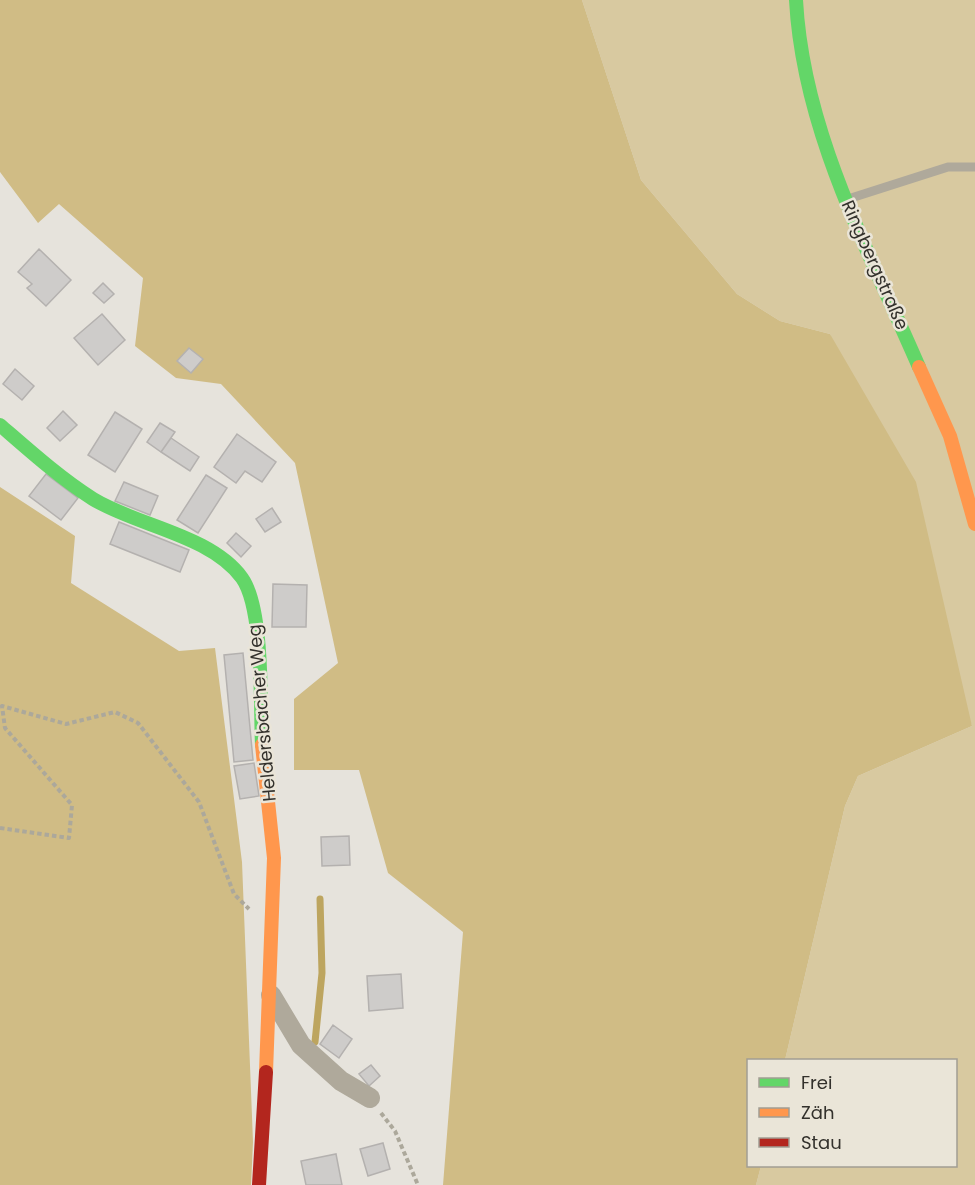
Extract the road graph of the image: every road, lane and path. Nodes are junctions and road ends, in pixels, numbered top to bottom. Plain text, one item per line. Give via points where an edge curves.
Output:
1 (796, 0) edge
2 (975, 167) edge
3 (846, 200) junction
4 (0, 425) edge
5 (975, 524) edge
6 (0, 828) edge
7 (271, 929) junction
8 (271, 995) junction
9 (370, 1098) joint
10 (259, 1185) edge
11 (418, 1185) edge

1 - 3 street, Ringbergstraße via 798,35 816,121
2 - 3 lane via 948,167
3 - 5 street, Ringbergstraße via 950,436
4 - 7 street, Heldersbacher Weg via 95,500 213,552 242,578 258,640 262,755 274,858
6 - 7 path via 69,838 72,804 5,728 2,706 66,724 115,712 138,723 199,802 234,894
7 - 8 street, Heldersbacher Weg
8 - 9 street via 301,1045 341,1081
8 - 10 street, Heldersbacher Weg
9 - 11 path via 395,1131

